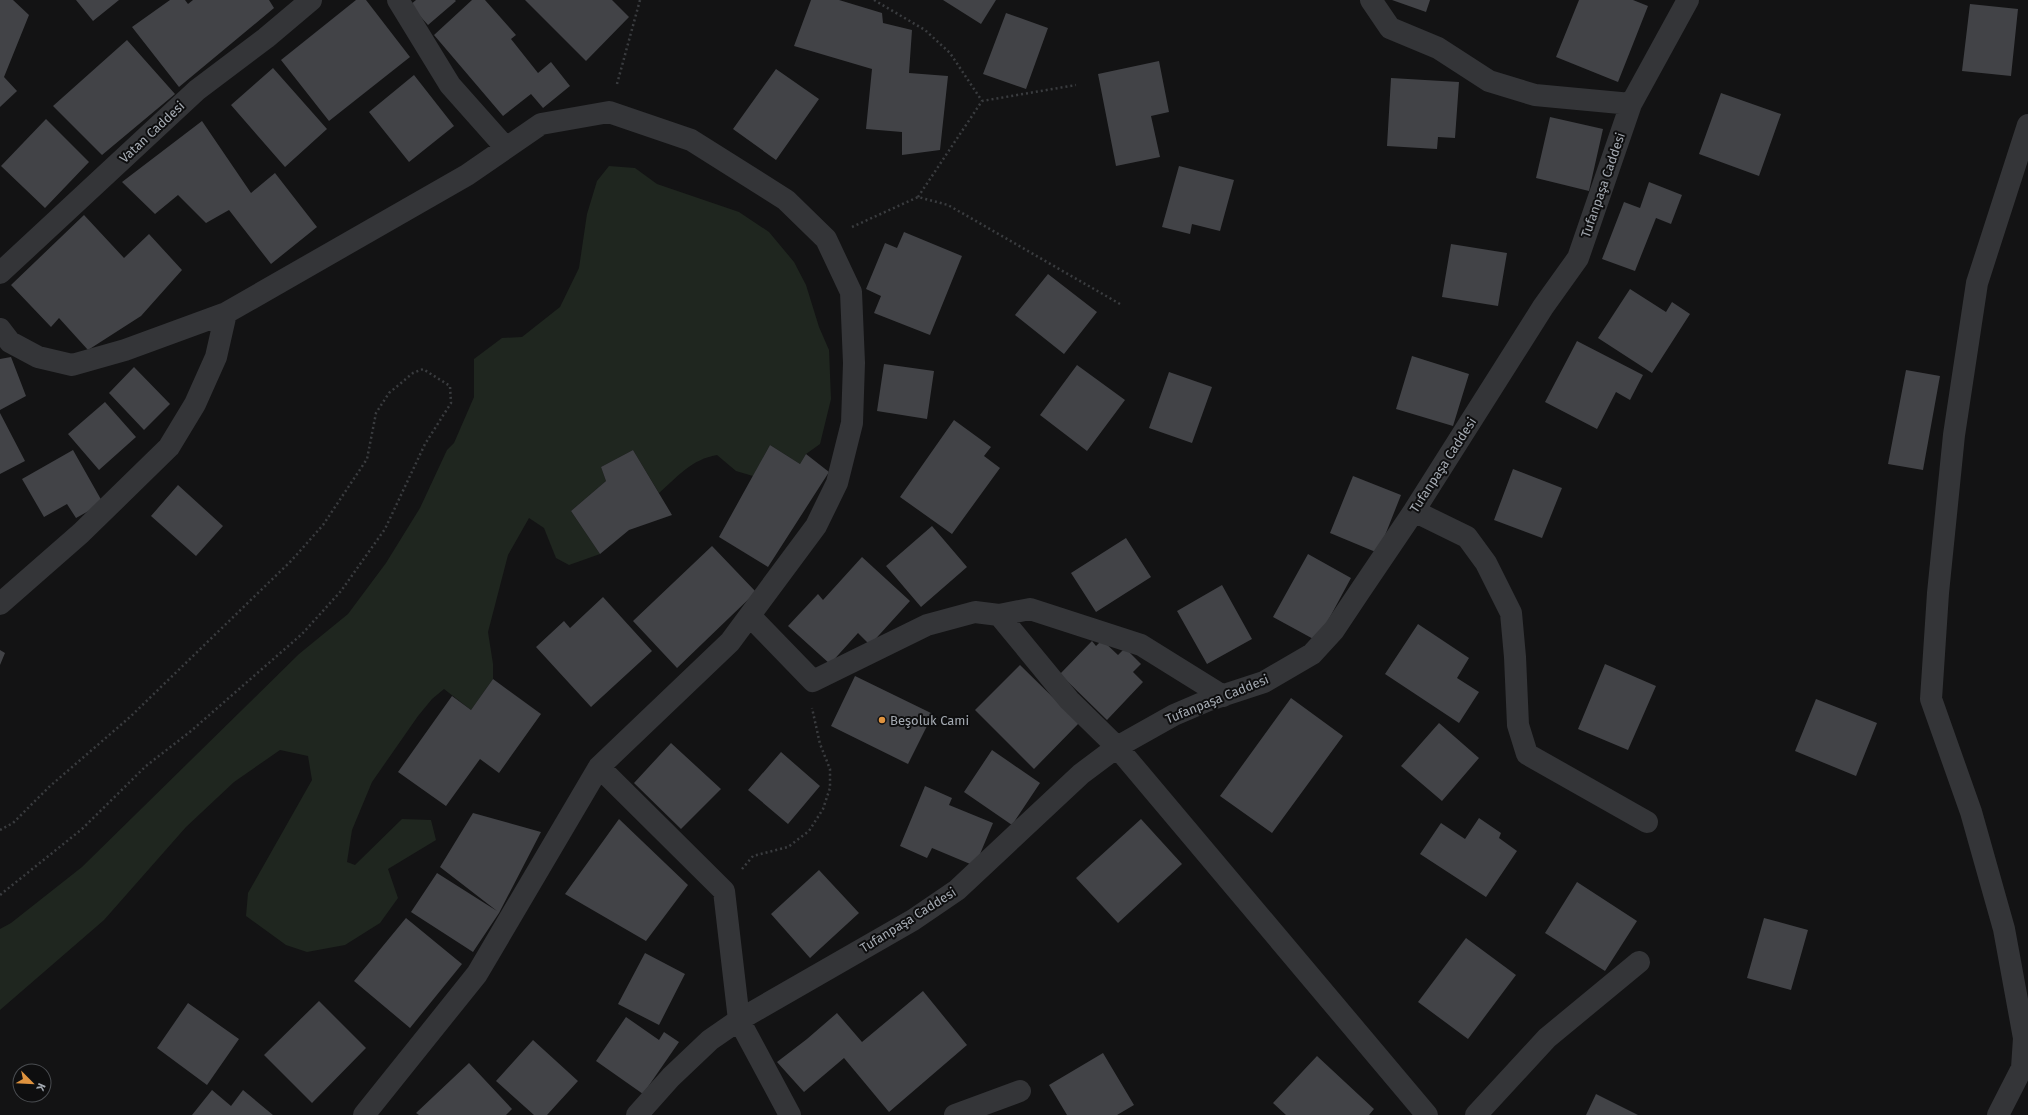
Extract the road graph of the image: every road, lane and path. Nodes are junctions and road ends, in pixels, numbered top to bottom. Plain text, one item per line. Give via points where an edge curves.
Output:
1 (311, 0) edge
2 (398, 0) edge
3 (640, 0) edge
4 (874, 0) edge
5 (1371, 0) edge
6 (1688, 0) edge
7 (1076, 85) dead end
8 (982, 101) junction
9 (1631, 104) junction
10 (609, 112) junction
11 (2028, 125) edge
12 (506, 148) junction
13 (918, 197) junction
14 (826, 239) junction
15 (0, 273) edge
16 (1120, 304) dead end
17 (226, 313) junction
18 (0, 329) edge
19 (1414, 511) junction
20 (0, 604) edge
21 (750, 616) junction
22 (999, 616) junction
23 (813, 681) junction
24 (1223, 696) junction
25 (1117, 747) junction
26 (599, 767) junction
27 (1647, 822) dead end
28 (0, 830) edge
29 (724, 891) junction
30 (0, 895) edge
31 (1639, 962) dead end
32 (739, 1020) junction
33 (1020, 1091) dead end
34 (364, 1115) edge
35 (637, 1115) edge
36 (790, 1115) edge
37 (955, 1115) edge
38 (1427, 1115) edge
39 (1476, 1115) edge
40 (1998, 1115) edge

1 - 15 street, Vatan Caddesi via 197,90
2 - 12 street via 450,85
3 - 10 path
4 - 8 path via 926,30 950,53
5 - 9 street via 1390,28 1438,48 1489,81 1535,95
6 - 9 street, Tufanpaşa Caddesi
7 - 8 path
8 - 13 path
9 - 19 street, Tufanpaşa Caddesi via 1578,258 1543,307
10 - 12 street via 541,124
10 - 14 street via 691,140 786,200
11 - 40 street via 1977,283 1954,435 1938,593 1931,699 1971,812 2004,929 2024,1038 2022,1068
12 - 17 street via 467,175
13 - 14 path
13 - 16 path via 948,205
14 - 21 street via 851,292 854,363 852,423 837,483 816,526
17 - 18 street via 125,350 72,365 38,357 10,342
17 - 20 street via 216,357 195,404 169,447 81,533
19 - 24 street, Tufanpaşa Caddesi via 1334,630 1312,654 1264,682
19 - 27 street via 1467,537 1486,564 1511,613 1518,726 1527,754
21 - 23 street
21 - 26 street via 730,642
22 - 23 street via 975,612 927,625
22 - 24 street via 1030,609 1141,645
22 - 25 street via 1070,700
23 - 29 path via 811,705 820,744 830,769 830,788 823,809 809,831 788,847 753,856
24 - 25 street, Tufanpaşa Caddesi via 1174,715
25 - 32 street, Tufanpaşa Caddesi via 1081,774 957,890 913,920
25 - 38 street
26 - 29 street
26 - 34 street via 477,974
28 - 30 path via 13,823 49,787 130,717 324,525 367,459 376,413 389,393 413,373 423,369 450,386 451,403 425,444 385,529 341,591 302,634 191,731 146,766 82,829
29 - 32 street
31 - 39 street via 1547,1038
32 - 35 street, Tufanpaşa Caddesi via 710,1040
32 - 36 street
33 - 37 street

